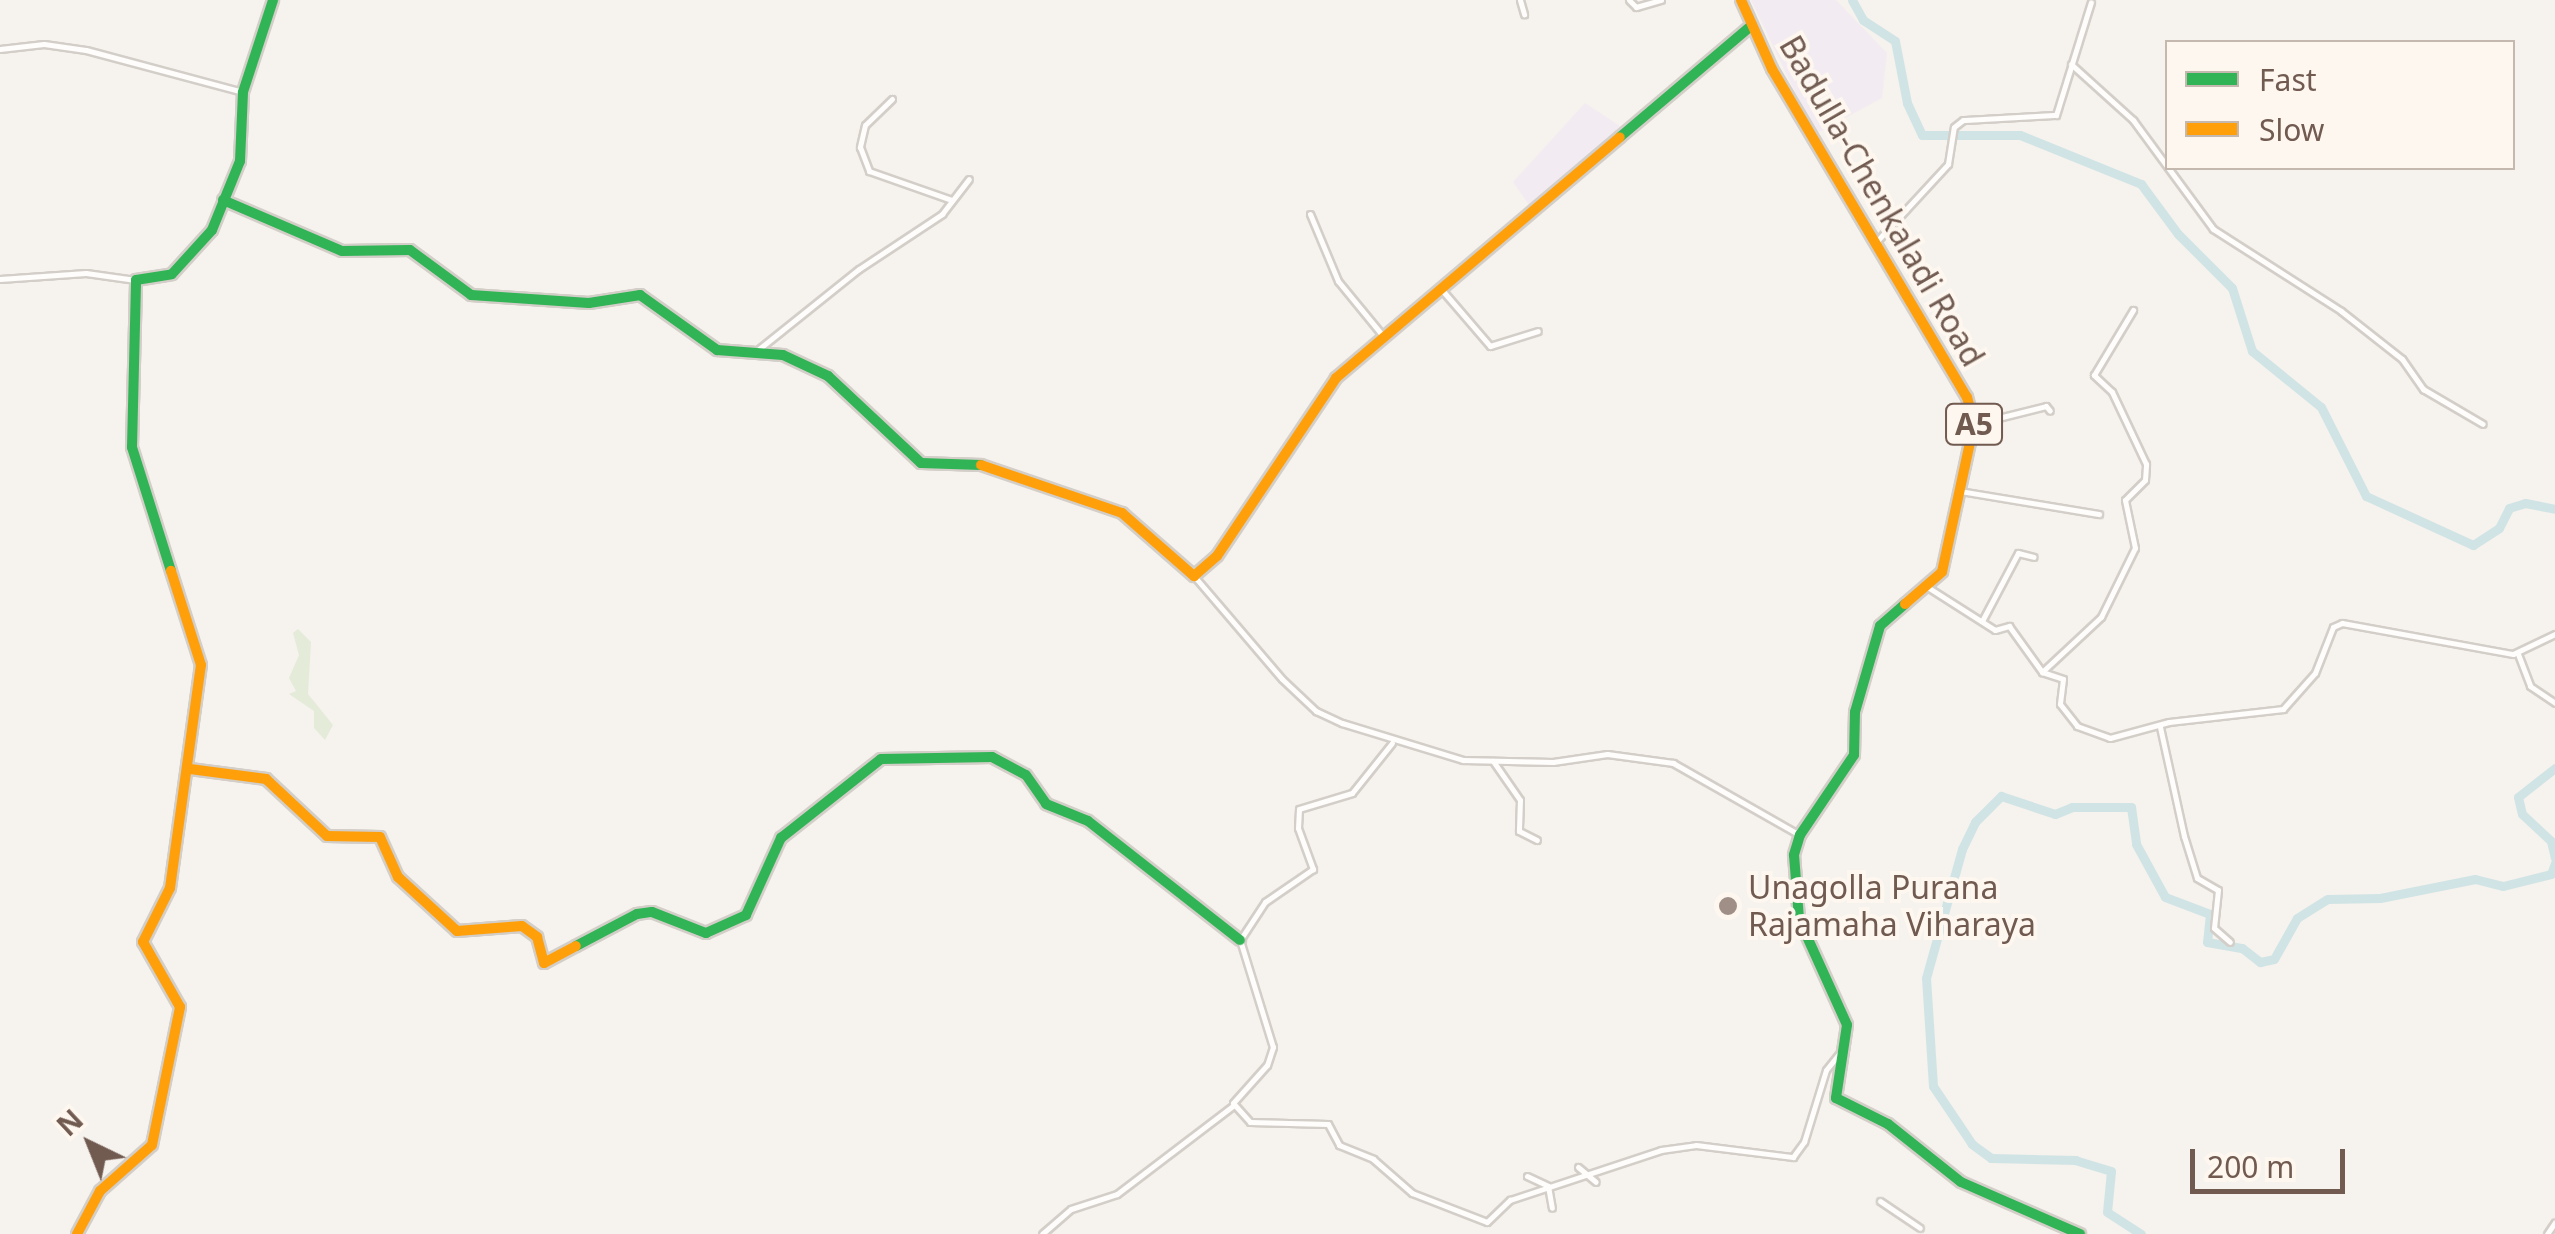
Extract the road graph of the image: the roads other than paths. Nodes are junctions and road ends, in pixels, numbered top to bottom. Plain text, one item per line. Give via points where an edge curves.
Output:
1 (273, 0) edge
2 (1520, 0) edge
3 (1629, 0) edge
4 (1661, 0) edge
5 (1741, 0) edge
6 (2091, 2) dead end
7 (1524, 14) dead end
8 (1752, 25) junction
9 (0, 49) edge
10 (2070, 64) junction
11 (244, 92) junction
12 (892, 99) dead end
13 (2165, 164) edge
14 (2170, 170) edge
15 (969, 179) dead end
16 (223, 200) junction
17 (952, 200) junction
18 (1310, 214) dead end
19 (1875, 243) junction
20 (0, 279) edge
21 (136, 280) junction
22 (1442, 290) junction
23 (2133, 310) dead end
24 (1538, 331) dead end
25 (1383, 336) junction
26 (752, 354) junction
27 (2050, 411) dead end
28 (1974, 424) junction
29 (2484, 424) dead end
30 (1960, 491) junction
31 (2099, 514) dead end
32 (2034, 557) dead end
33 (1194, 576) junction
34 (1929, 588) junction
35 (1982, 621) junction
36 (2555, 634) edge
37 (2518, 654) junction
38 (2042, 672) junction
39 (2555, 703) edge
40 (2159, 725) junction
41 (1392, 743) junction
42 (1493, 762) junction
43 (190, 769) junction
44 (1800, 834) junction
45 (1537, 840) dead end
46 (1240, 940) junction
47 (2230, 942) dead end
48 (1847, 1050) junction
49 (1234, 1105) junction
50 (1578, 1167) dead end
51 (1589, 1174) junction
52 (1527, 1176) dead end
53 (1596, 1182) dead end
54 (1548, 1186) junction
55 (1880, 1201) dead end
56 (1552, 1208) dead end
57 (2555, 1222) edge
58 (1920, 1228) dead end
59 (77, 1234) edge
60 (1042, 1234) edge
61 (2080, 1234) edge
62 (2547, 1234) edge

1 - 11 main road
2 - 7 street
3 - 4 street via 1636,7
5 - 8 main road, Badulla-Chenkaladi Road / A5
6 - 10 street
8 - 19 main road, Badulla-Chenkaladi Road / A5
8 - 22 main road
9 - 11 street via 44,44 86,50
10 - 13 street via 2133,120
10 - 19 street via 2052,118 1963,120 1954,128 1948,164
11 - 16 main road via 240,161
12 - 17 street via 865,125 860,147 869,171
14 - 29 street via 2212,228 2341,311 2402,360 2424,389
15 - 17 street
16 - 21 main road via 199,249 172,274
16 - 26 main road via 342,251 410,250 471,296 589,303 640,295 717,350
17 - 26 street
18 - 25 street via 1338,281
19 - 28 main road, Badulla-Chenkaladi Road / A5 via 1967,397
20 - 21 street via 86,273
21 - 43 main road via 132,447 201,665
22 - 24 street via 1490,346
22 - 25 main road
23 - 38 street via 2094,375 2112,392 2146,464 2145,480 2125,500 2135,548 2100,617
25 - 33 main road via 1328,388 1217,556
26 - 33 main road via 783,355 828,376 921,463 998,466 1122,512
27 - 28 street via 2046,406
28 - 30 main road, A5
30 - 31 street
30 - 34 main road, A5 via 1942,572
32 - 35 street via 2018,553
33 - 41 street via 1306,703
34 - 35 street
34 - 44 main road, A5 via 1880,626 1855,712 1854,754
35 - 38 street via 1995,630 2009,626
36 - 37 street
37 - 39 street via 2530,686
37 - 40 street via 2342,623 2333,627 2315,673 2283,709
38 - 40 street via 2063,679 2060,704 2093,736
40 - 47 street via 2198,878 2218,890 2214,928
41 - 42 street
41 - 46 street via 1352,793 1299,809 1298,828 1313,869 1265,902
42 - 44 street via 1608,754 1673,763
42 - 45 street via 1520,800 1519,832
43 - 46 main road via 266,779 327,836 380,837 398,877 449,925 458,931 522,926 536,937 544,963 636,914 652,912 706,934 746,915 781,838 882,760 992,756 1026,775 1046,804 1088,821
43 - 59 main road via 178,805 167,901 143,942 180,1007 159,1123 147,1154 100,1191
44 - 48 main road, A5 via 1793,861 1799,920 1843,1010
46 - 49 street via 1273,1048
48 - 51 street via 1826,1070 1793,1157 1696,1145
48 - 61 main road, A5 via 1836,1088 1841,1105 1888,1124 1961,1182
49 - 54 street via 1250,1122 1328,1124 1338,1145 1374,1159 1412,1193 1487,1222 1501,1205
49 - 60 street via 1117,1194 1071,1210
50 - 51 street
51 - 53 street
51 - 54 street
52 - 54 street
54 - 56 street
55 - 58 street
57 - 62 street

